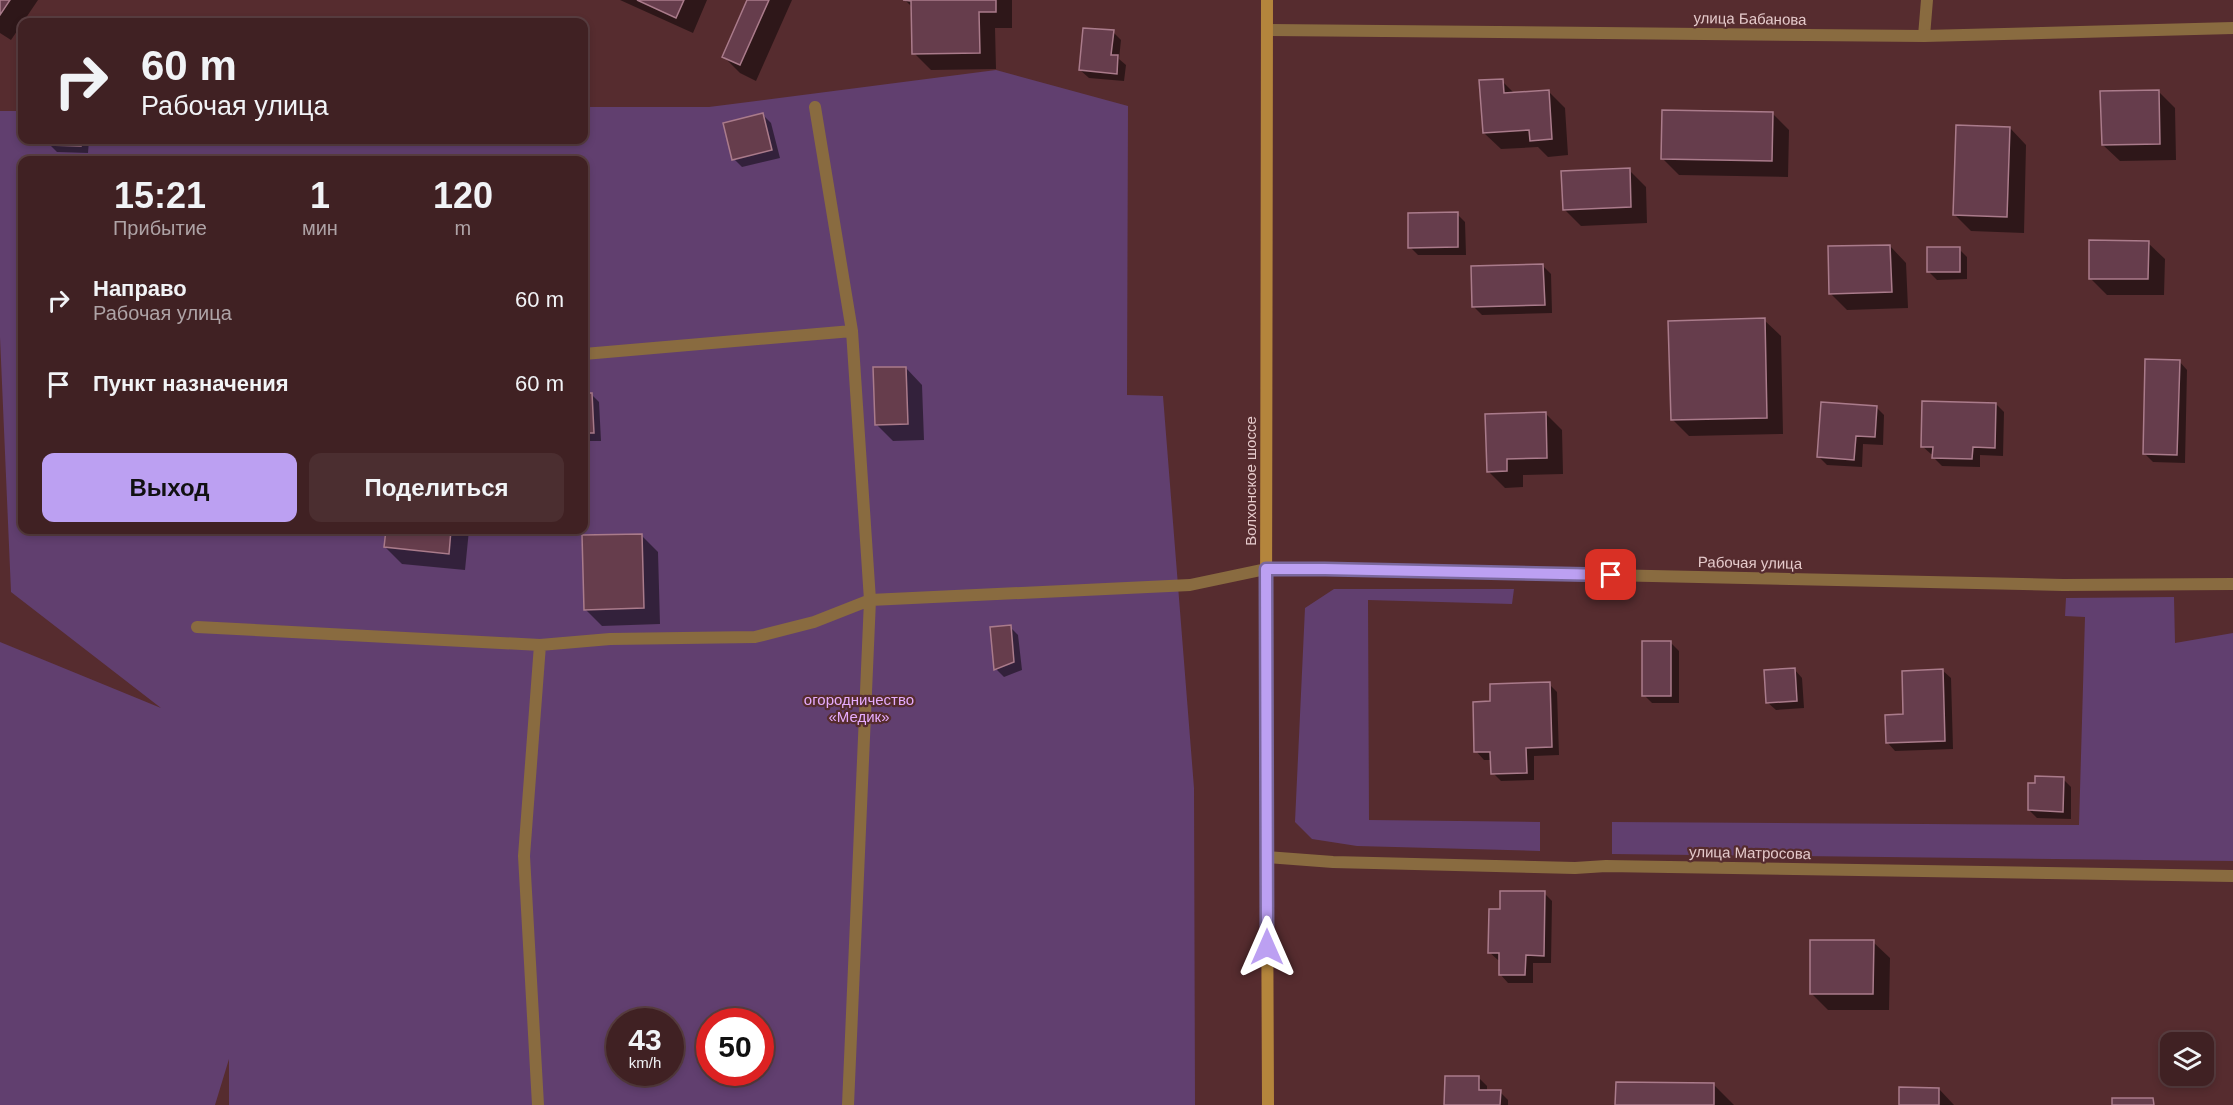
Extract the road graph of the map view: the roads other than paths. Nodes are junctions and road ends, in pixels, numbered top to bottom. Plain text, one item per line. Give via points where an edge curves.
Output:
1 (1267, 0) edge
2 (1927, 0) edge
3 (2233, 28) edge
4 (1267, 30) junction
5 (1924, 36) junction
6 (814, 107) dead end
7 (852, 331) junction
8 (588, 354) edge
9 (1266, 569) junction
10 (2233, 584) edge
11 (870, 600) junction
12 (197, 627) dead end
13 (540, 645) junction
14 (1266, 857) junction
15 (2233, 876) edge
16 (538, 1105) edge
17 (848, 1105) edge
18 (1268, 1105) edge

1 - 4 main road, Волхонское шоссе
2 - 5 street
3 - 5 street, улица Бабанова
4 - 5 street, улица Бабанова
4 - 9 main road, Волхонское шоссе
6 - 7 street
7 - 8 street
7 - 11 street
9 - 10 street, Рабочая улица via 2063,585
9 - 11 street, Рабочая улица via 1190,585
9 - 14 main road, Волхонское шоссе
11 - 13 street, Рабочая улица via 814,622 755,637 610,639
11 - 17 street
12 - 13 street, Рабочая улица
13 - 16 street via 524,856
14 - 15 street, улица Матросова via 1575,868
14 - 18 main road, Волхонское шоссе

